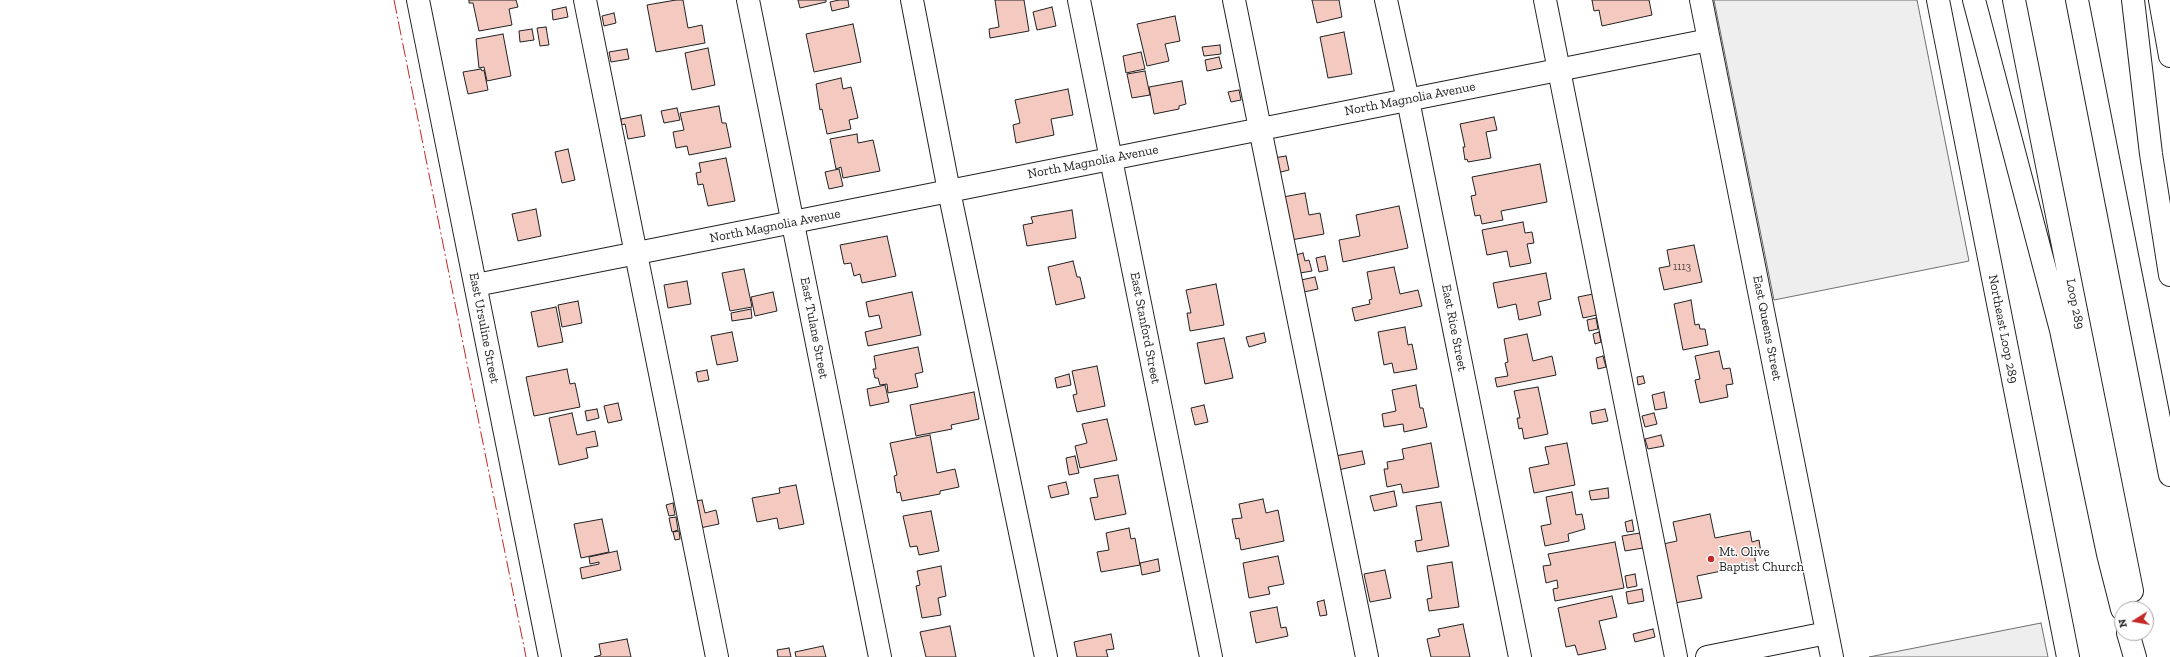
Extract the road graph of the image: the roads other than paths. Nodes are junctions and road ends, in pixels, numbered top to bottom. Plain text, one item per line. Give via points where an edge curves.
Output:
1 (418, 0) edge
2 (585, 0) edge
3 (748, 0) edge
4 (912, 0) edge
5 (1079, 0) edge
6 (1234, 0) edge
7 (1386, 0) edge
8 (1545, 0) edge
9 (1701, 0) edge
10 (1938, 0) edge
11 (1974, 0) edge
12 (2014, 0) edge
13 (2077, 0) edge
14 (2133, 0) edge
15 (2160, 0) edge
16 (1710, 40) junction
17 (2170, 56) edge
18 (1559, 69) junction
19 (1408, 100) junction
20 (1262, 129) junction
21 (1111, 159) junction
22 (949, 191) junction
23 (793, 222) junction
24 (635, 254) junction
25 (2170, 276) edge
26 (476, 285) junction
27 (2170, 475) edge
28 (2120, 601) edge
29 (2133, 601) edge
30 (1827, 633) junction
31 (2130, 641) edge
32 (2141, 641) edge
33 (550, 657) edge
34 (717, 657) edge
35 (880, 657) edge
36 (1046, 657) edge
37 (1211, 657) edge
38 (1367, 657) edge
39 (1520, 657) edge
40 (1676, 657) edge
41 (1707, 657) edge
42 (1832, 657) edge
43 (2068, 657) edge
44 (2135, 657) edge
45 (2144, 657) edge

1 - 26 main road, East Ursuline Street
2 - 24 main road
3 - 23 main road, East Tulane Street
4 - 22 main road
5 - 21 main road, East Stanford Street
6 - 20 main road
7 - 19 main road, East Rice Street
8 - 18 main road
9 - 16 main road, East Queens Street
10 - 43 main road, Northeast Loop 289
11 - 28 main road via 2060,330
12 - 29 main road, Loop 289
13 - 27 main road
14 - 25 main road via 2151,154
15 - 17 main road
16 - 18 main road, North Magnolia Avenue
16 - 30 main road, East Queens Street
18 - 19 main road, North Magnolia Avenue
18 - 40 main road
19 - 20 main road, North Magnolia Avenue
19 - 39 main road, East Rice Street
20 - 21 main road, North Magnolia Avenue
20 - 38 main road
21 - 22 main road, North Magnolia Avenue
21 - 37 main road, East Stanford Street
22 - 23 main road, North Magnolia Avenue
22 - 36 main road
23 - 24 main road, North Magnolia Avenue
23 - 35 main road, East Tulane Street
24 - 26 main road, North Magnolia Avenue
24 - 34 main road
26 - 33 main road, East Ursuline Street
30 - 41 main road
30 - 42 main road, East Queens Street
31 - 44 main road
32 - 45 main road

